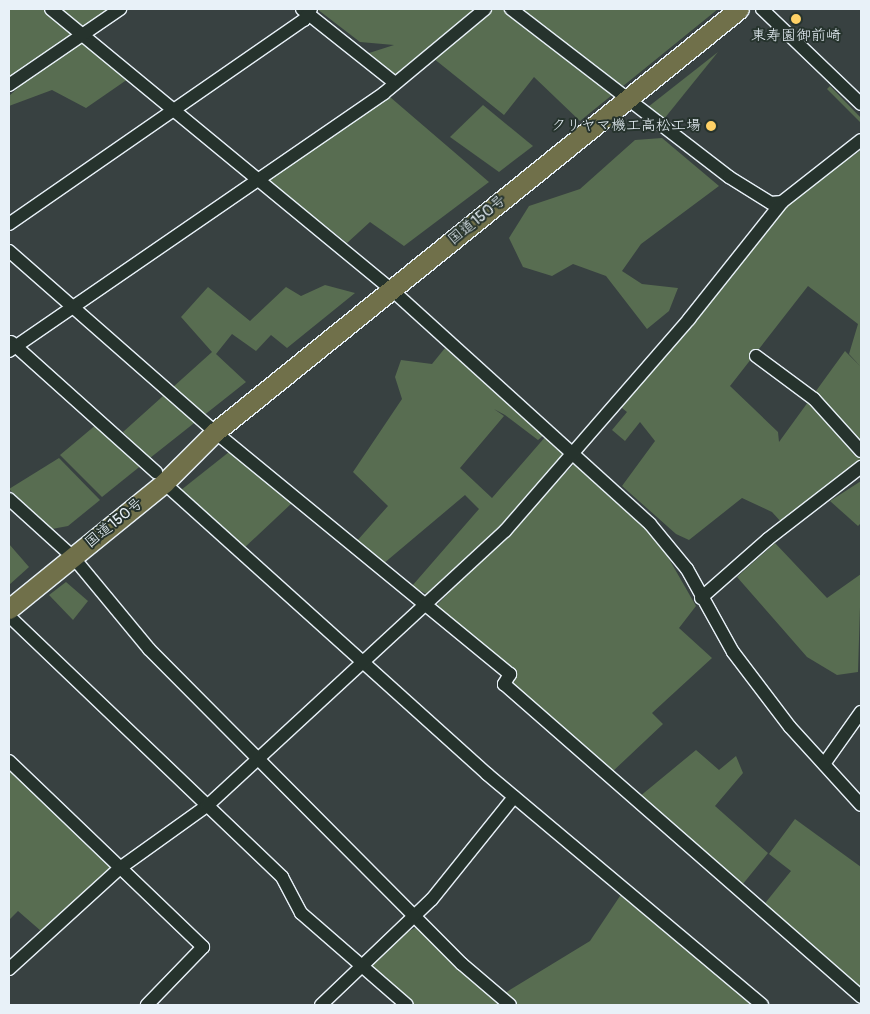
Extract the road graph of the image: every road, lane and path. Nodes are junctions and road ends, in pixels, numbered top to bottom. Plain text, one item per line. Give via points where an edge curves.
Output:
1 (51, 9) edge
2 (120, 9) edge
3 (485, 9) edge
4 (511, 9) edge
5 (739, 9) edge
6 (762, 9) edge
7 (307, 10) edge
8 (82, 35) junction
9 (395, 83) junction
10 (9, 86) edge
11 (627, 99) junction
12 (861, 104) edge
13 (174, 110) junction
14 (861, 140) edge
15 (258, 180) junction
16 (782, 202) junction
17 (9, 224) edge
18 (9, 251) edge
19 (392, 290) junction
20 (73, 307) junction
21 (11, 346) edge
22 (756, 356) dead end
23 (215, 432) junction
24 (861, 451) edge
25 (573, 455) junction
26 (861, 467) edge
27 (160, 477) junction
28 (9, 499) edge
29 (69, 553) junction
30 (9, 594) edge
31 (701, 598) junction
32 (427, 606) junction
33 (9, 609) edge
34 (9, 616) edge
35 (364, 663) junction
36 (861, 712) edge
37 (259, 759) junction
38 (9, 761) edge
39 (824, 764) junction
40 (514, 797) junction
41 (861, 804) edge
42 (208, 805) junction
43 (120, 868) junction
44 (414, 915) junction
45 (361, 967) junction
46 (9, 968) edge
47 (861, 997) edge
48 (147, 1005) edge
49 (321, 1005) edge
50 (407, 1005) edge
51 (510, 1005) edge
52 (762, 1005) edge

1 - 8 street
2 - 8 street
3 - 9 street
4 - 11 street
5 - 11 highway, 国道150号
6 - 12 street
7 - 9 street
7 - 13 street
8 - 10 street
8 - 13 street
9 - 15 street
11 - 16 street via 729,177 771,203
11 - 19 highway, 国道150号
13 - 15 street
13 - 17 street
14 - 16 street
15 - 19 street
15 - 20 street
16 - 25 street
18 - 20 street
19 - 23 highway, 国道150号
19 - 25 street
20 - 21 street
20 - 23 street
21 - 27 street
22 - 24 street via 814,399
23 - 27 highway, 国道150号 via 191,443
23 - 32 street
25 - 31 street via 661,536 687,569
25 - 32 street via 505,531
26 - 31 street via 768,538
27 - 29 highway, 国道150号
27 - 35 street
28 - 29 street
29 - 30 highway, 国道150号
29 - 33 highway, 国道150号
29 - 37 street via 149,649
31 - 39 street via 733,652
32 - 35 street
32 - 47 street via 510,674 504,684
34 - 42 street
35 - 37 street
35 - 40 street
36 - 39 street
37 - 42 street
37 - 44 street
38 - 43 street
39 - 41 street
40 - 44 street
40 - 52 street
42 - 43 street
42 - 45 street via 282,877 301,913
43 - 46 street
43 - 48 street via 203,947
44 - 45 street
44 - 51 street
45 - 49 street
45 - 50 street

